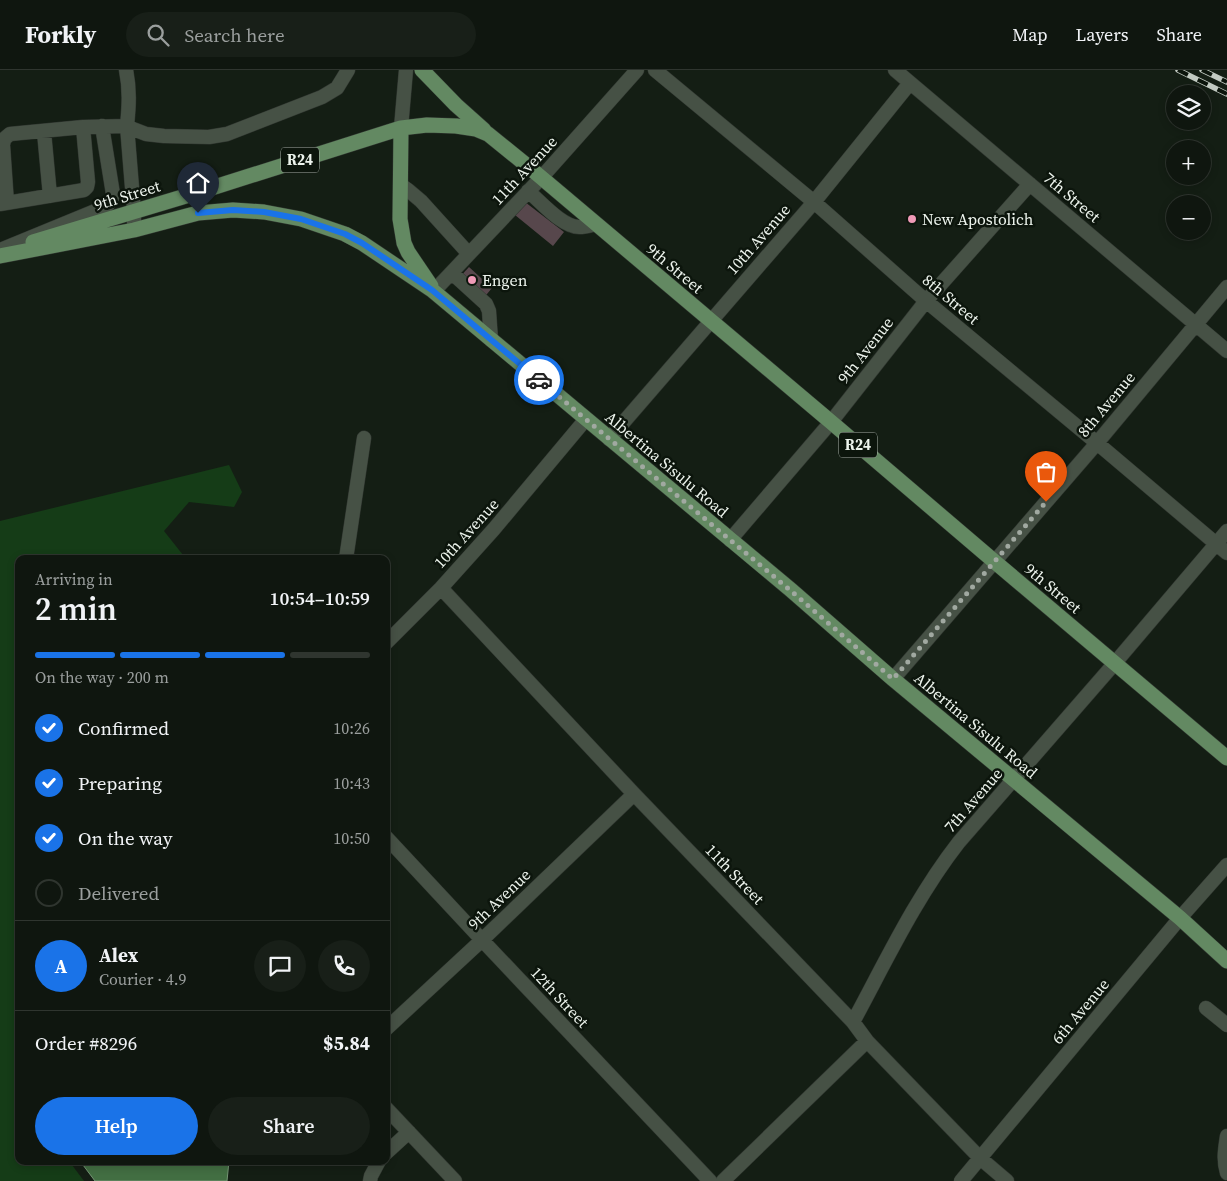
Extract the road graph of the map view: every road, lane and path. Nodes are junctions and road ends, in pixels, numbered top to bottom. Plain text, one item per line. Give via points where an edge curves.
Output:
1 (126, 70) edge
2 (348, 70) edge
3 (406, 70) edge
4 (422, 70) edge
5 (637, 70) edge
6 (655, 70) edge
7 (895, 70) edge
8 (910, 83) junction
9 (102, 126) junction
10 (127, 126) junction
11 (83, 127) junction
12 (401, 128) junction
13 (44, 132) junction
14 (488, 134) junction
15 (541, 178) junction
16 (1030, 184) junction
17 (401, 185) junction
18 (528, 191) junction
19 (50, 196) junction
20 (814, 202) junction
21 (4, 203) edge
22 (134, 212) junction
23 (596, 224) junction
24 (134, 230) junction
25 (0, 250) edge
26 (469, 254) junction
27 (0, 256) edge
28 (452, 273) junction
29 (1227, 287) edge
30 (433, 290) junction
31 (926, 301) junction
32 (710, 321) junction
33 (1196, 324) junction
34 (492, 340) junction
35 (1227, 351) edge
36 (586, 419) junction
37 (831, 422) junction
38 (364, 438) dead end
39 (609, 439) junction
40 (1097, 443) junction
41 (1227, 531) edge
42 (730, 540) junction
43 (1216, 544) junction
44 (1227, 553) edge
45 (347, 555) edge
46 (995, 562) junction
47 (441, 588) junction
48 (390, 639) edge
49 (1114, 664) junction
50 (893, 679) junction
51 (1227, 758) edge
52 (1014, 779) junction
53 (634, 794) junction
54 (390, 841) edge
55 (1227, 865) edge
56 (1180, 918) junction
57 (482, 940) junction
58 (1227, 962) edge
59 (1206, 1008) dead end
60 (853, 1022) junction
61 (390, 1025) edge
62 (1227, 1025) edge
63 (867, 1041) junction
64 (390, 1112) edge
65 (409, 1132) junction
66 (1227, 1136) edge
67 (390, 1149) edge
68 (980, 1158) junction
69 (376, 1165) edge
70 (1227, 1173) edge
71 (370, 1181) edge
72 (455, 1181) edge
73 (710, 1181) edge
74 (723, 1181) edge
75 (961, 1181) edge
76 (1007, 1181) edge

1 - 10 street via 130,98
2 - 10 street via 337,88 322,97 227,134 164,136 146,134
3 - 12 street
4 - 14 main road
5 - 15 street, 11th Avenue
6 - 20 street, 8th Street
7 - 8 street, 7th Street
8 - 16 street, 7th Street
8 - 20 street, 10th Avenue
9 - 10 street
9 - 11 street
9 - 25 street via 113,194 109,204
10 - 22 street
11 - 13 street
11 - 19 street via 87,187
12 - 14 main road, 9th Street / R24 via 445,125 468,127
12 - 17 main road
12 - 22 main road, 9th Street / R24
13 - 19 street
13 - 21 street via 10,134 4,138
14 - 15 main road, 9th Street / R24
15 - 18 street, 11th Avenue
15 - 23 main road, 9th Street / R24
16 - 31 street, 9th Avenue
16 - 33 street, 7th Street
17 - 26 street via 421,200
17 - 30 main road via 400,219 404,243
18 - 23 street via 569,225
18 - 26 street, 11th Avenue
19 - 21 street
20 - 31 street, 8th Street
20 - 32 street, 10th Avenue
22 - 24 street
22 - 25 main road, 9th Street / R24
23 - 32 main road, 9th Street / R24
24 - 27 main road, Albertina Sisulu Road
24 - 30 main road, Albertina Sisulu Road via 215,211 248,210 284,215 345,234
26 - 28 street, 11th Avenue
28 - 30 street, 11th Avenue
28 - 34 street via 486,304
29 - 33 street, 8th Avenue
30 - 34 main road, Albertina Sisulu Road
31 - 37 street, 9th Avenue
31 - 40 street, 8th Street
32 - 37 main road, 9th Street / R24
32 - 39 street, 10th Avenue
33 - 35 street, 7th Street
33 - 40 street, 8th Avenue
34 - 36 main road, Albertina Sisulu Road
36 - 39 main road, Albertina Sisulu Road
36 - 47 street, 10th Avenue
37 - 42 street, 9th Avenue
37 - 46 main road, 9th Street / R24
38 - 45 street
39 - 42 main road, Albertina Sisulu Road
40 - 43 street, 8th Street
40 - 46 street, 8th Avenue
41 - 43 street, 7th Avenue
42 - 50 main road, Albertina Sisulu Road
43 - 44 street, 8th Street
43 - 49 street, 7th Avenue
46 - 49 main road, 9th Street / R24
46 - 50 street, 8th Avenue
47 - 48 street, 10th Avenue
47 - 53 street, 11th Street
49 - 51 main road, 9th Street / R24
49 - 52 street, 7th Avenue
50 - 52 main road, Albertina Sisulu Road
52 - 56 main road, Albertina Sisulu Road
52 - 60 street, 7th Avenue via 935,874
53 - 57 street, 9th Avenue
53 - 60 street, 11th Street
54 - 57 street, 12th Street
55 - 56 street, 6th Avenue
56 - 58 main road, Albertina Sisulu Road
56 - 68 street, 6th Avenue
57 - 61 street, 9th Avenue
57 - 73 street, 12th Street
59 - 62 street
60 - 63 street, 11th Street
63 - 68 street, 11th Street
63 - 74 street
64 - 65 street
65 - 67 street
65 - 72 street
66 - 70 street via 1224,1150
68 - 75 street, 6th Avenue
68 - 76 street, 11th Street
69 - 71 street

